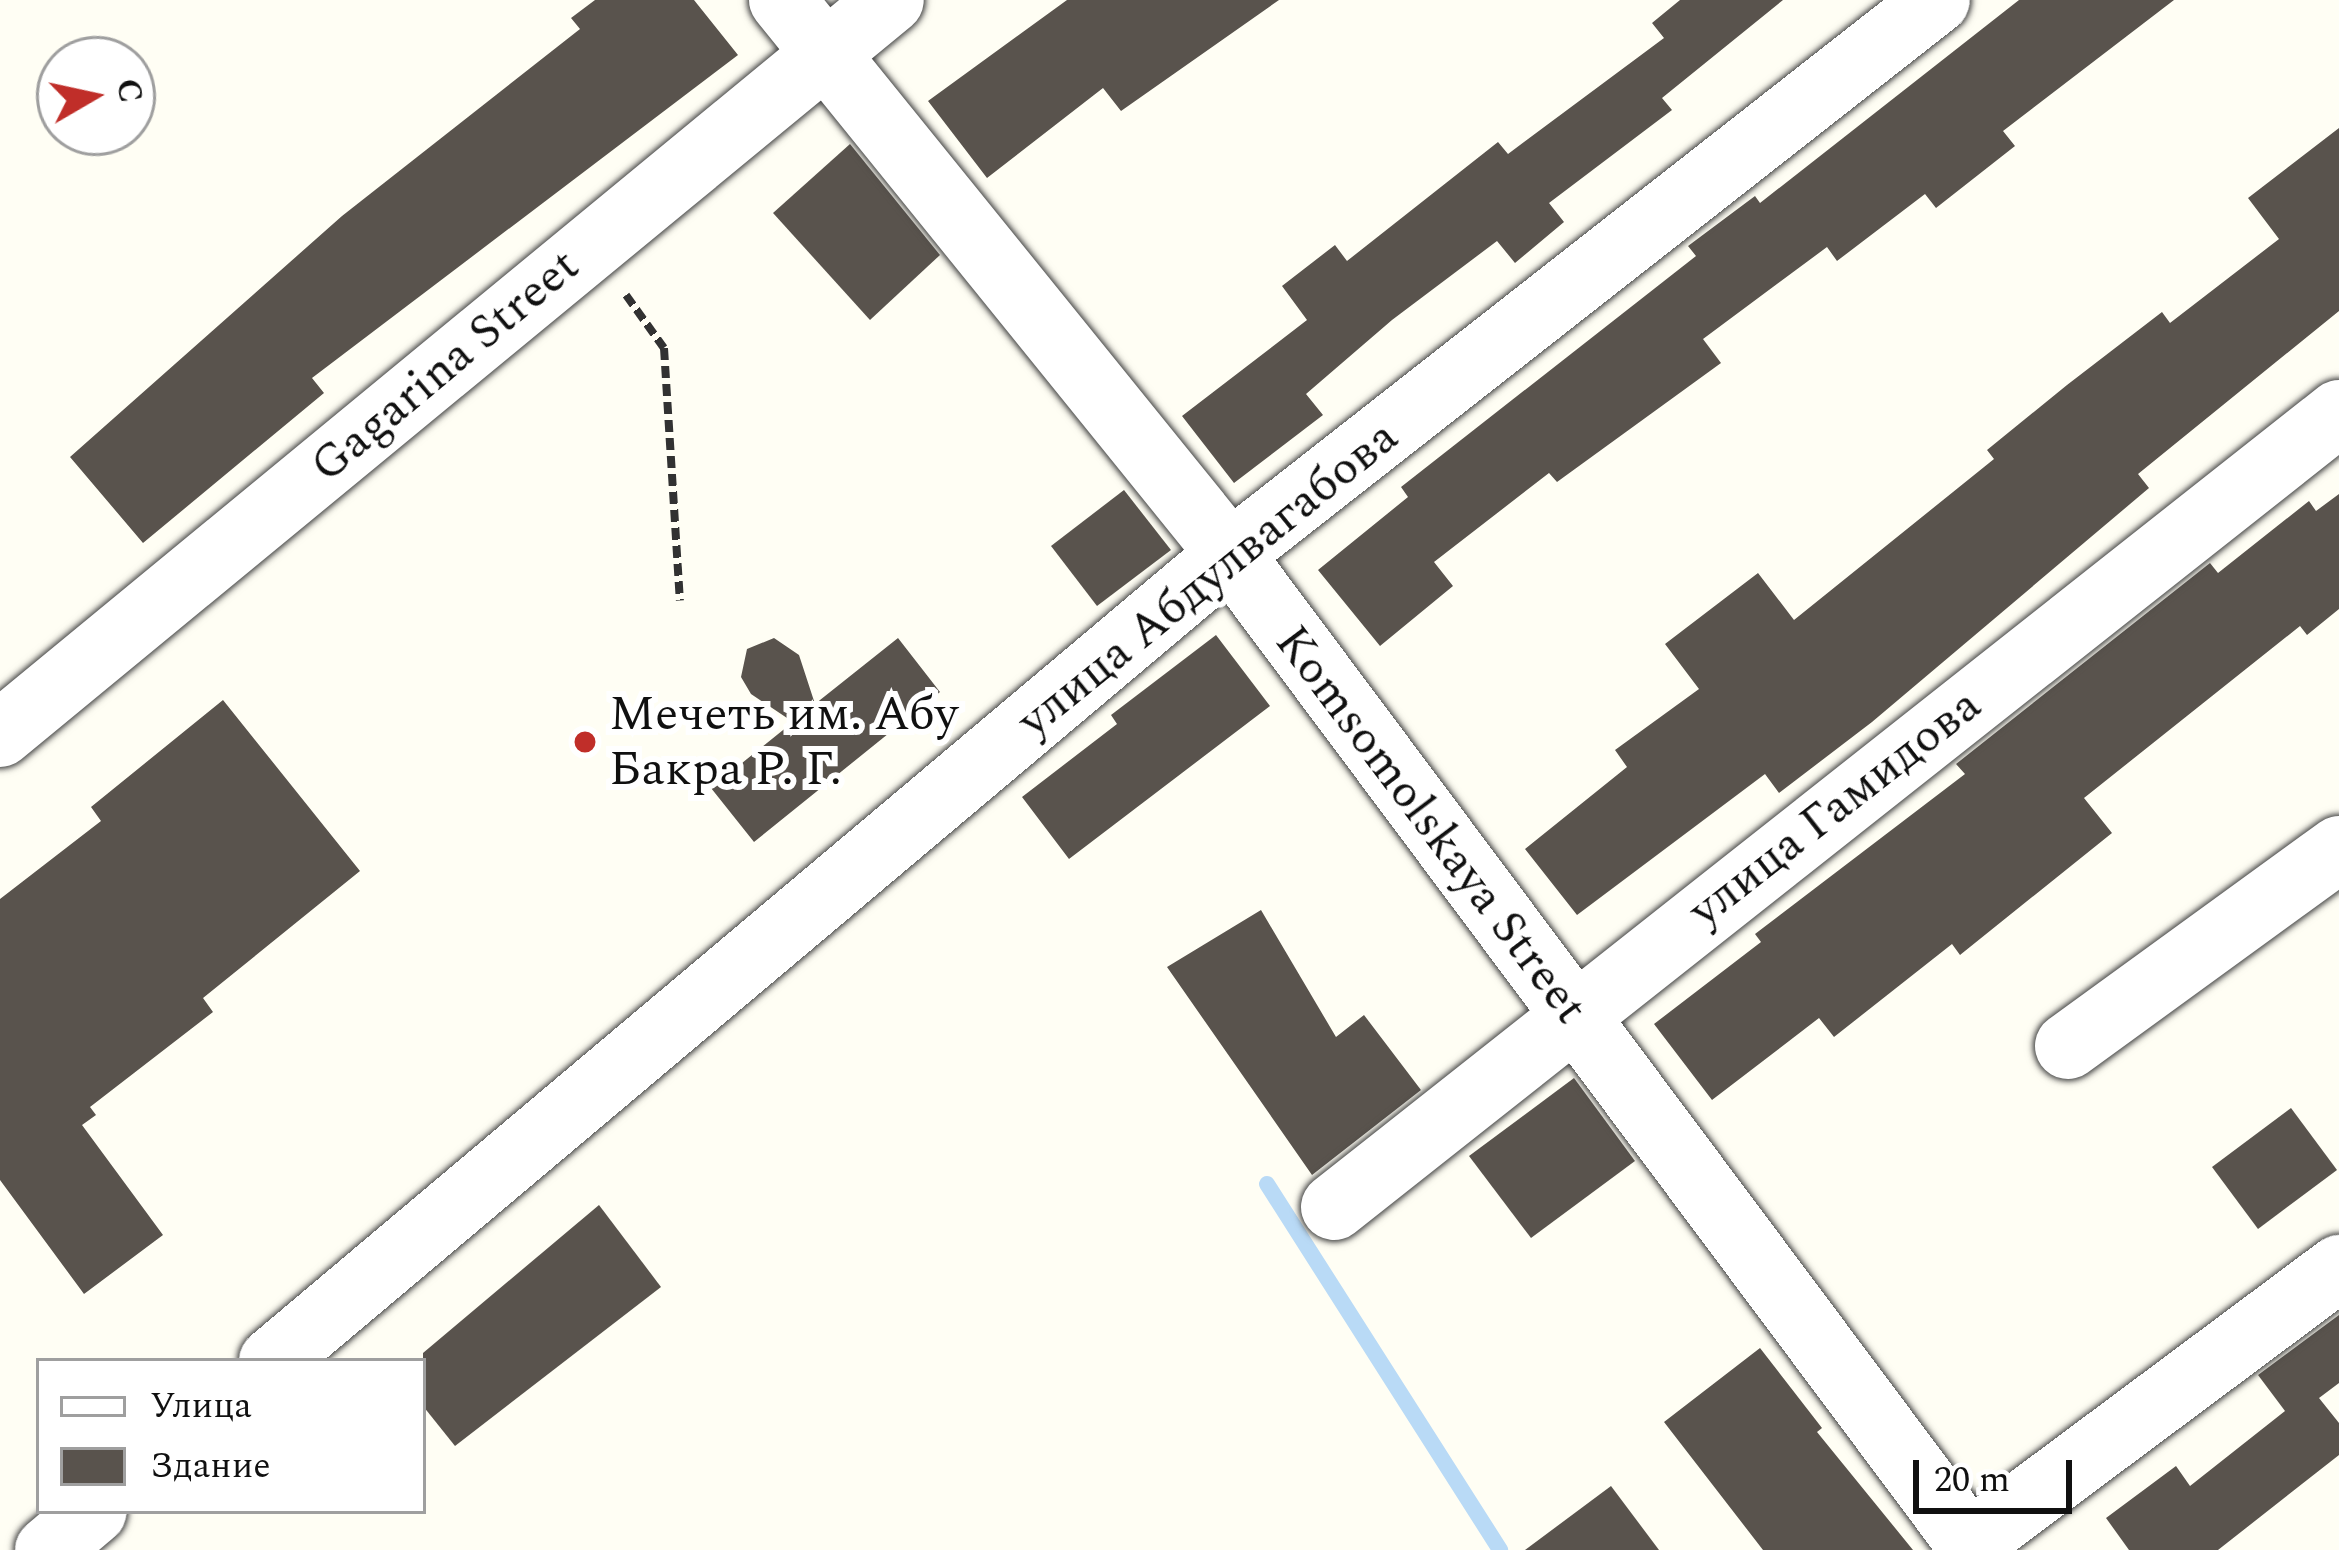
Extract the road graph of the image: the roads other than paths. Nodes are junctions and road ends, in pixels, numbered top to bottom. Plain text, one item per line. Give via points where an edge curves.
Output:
1 (782, 0) edge
2 (891, 0) edge
3 (1937, 0) edge
4 (824, 51) junction
5 (2339, 412) edge
6 (1230, 554) junction
7 (0, 734) edge
8 (2339, 849) edge
9 (1572, 1016) junction
10 (2068, 1046) dead end
11 (1334, 1207) dead end
12 (2339, 1268) edge
13 (276, 1358) edge
14 (90, 1514) edge
15 (1971, 1547) edge
16 (48, 1550) edge

1 - 4 street, Komsomolskaya Street
2 - 4 street, Gagarina Street
3 - 6 street, улица Абдулвагабова
4 - 6 street, Komsomolskaya Street
4 - 7 street, Gagarina Street
5 - 9 street, улица Гамидова
6 - 9 street, Komsomolskaya Street
6 - 13 street, улица Абдулвагабова
8 - 10 street
9 - 11 street, улица Гамидова
9 - 15 street, Komsomolskaya Street
12 - 15 street
14 - 16 street

